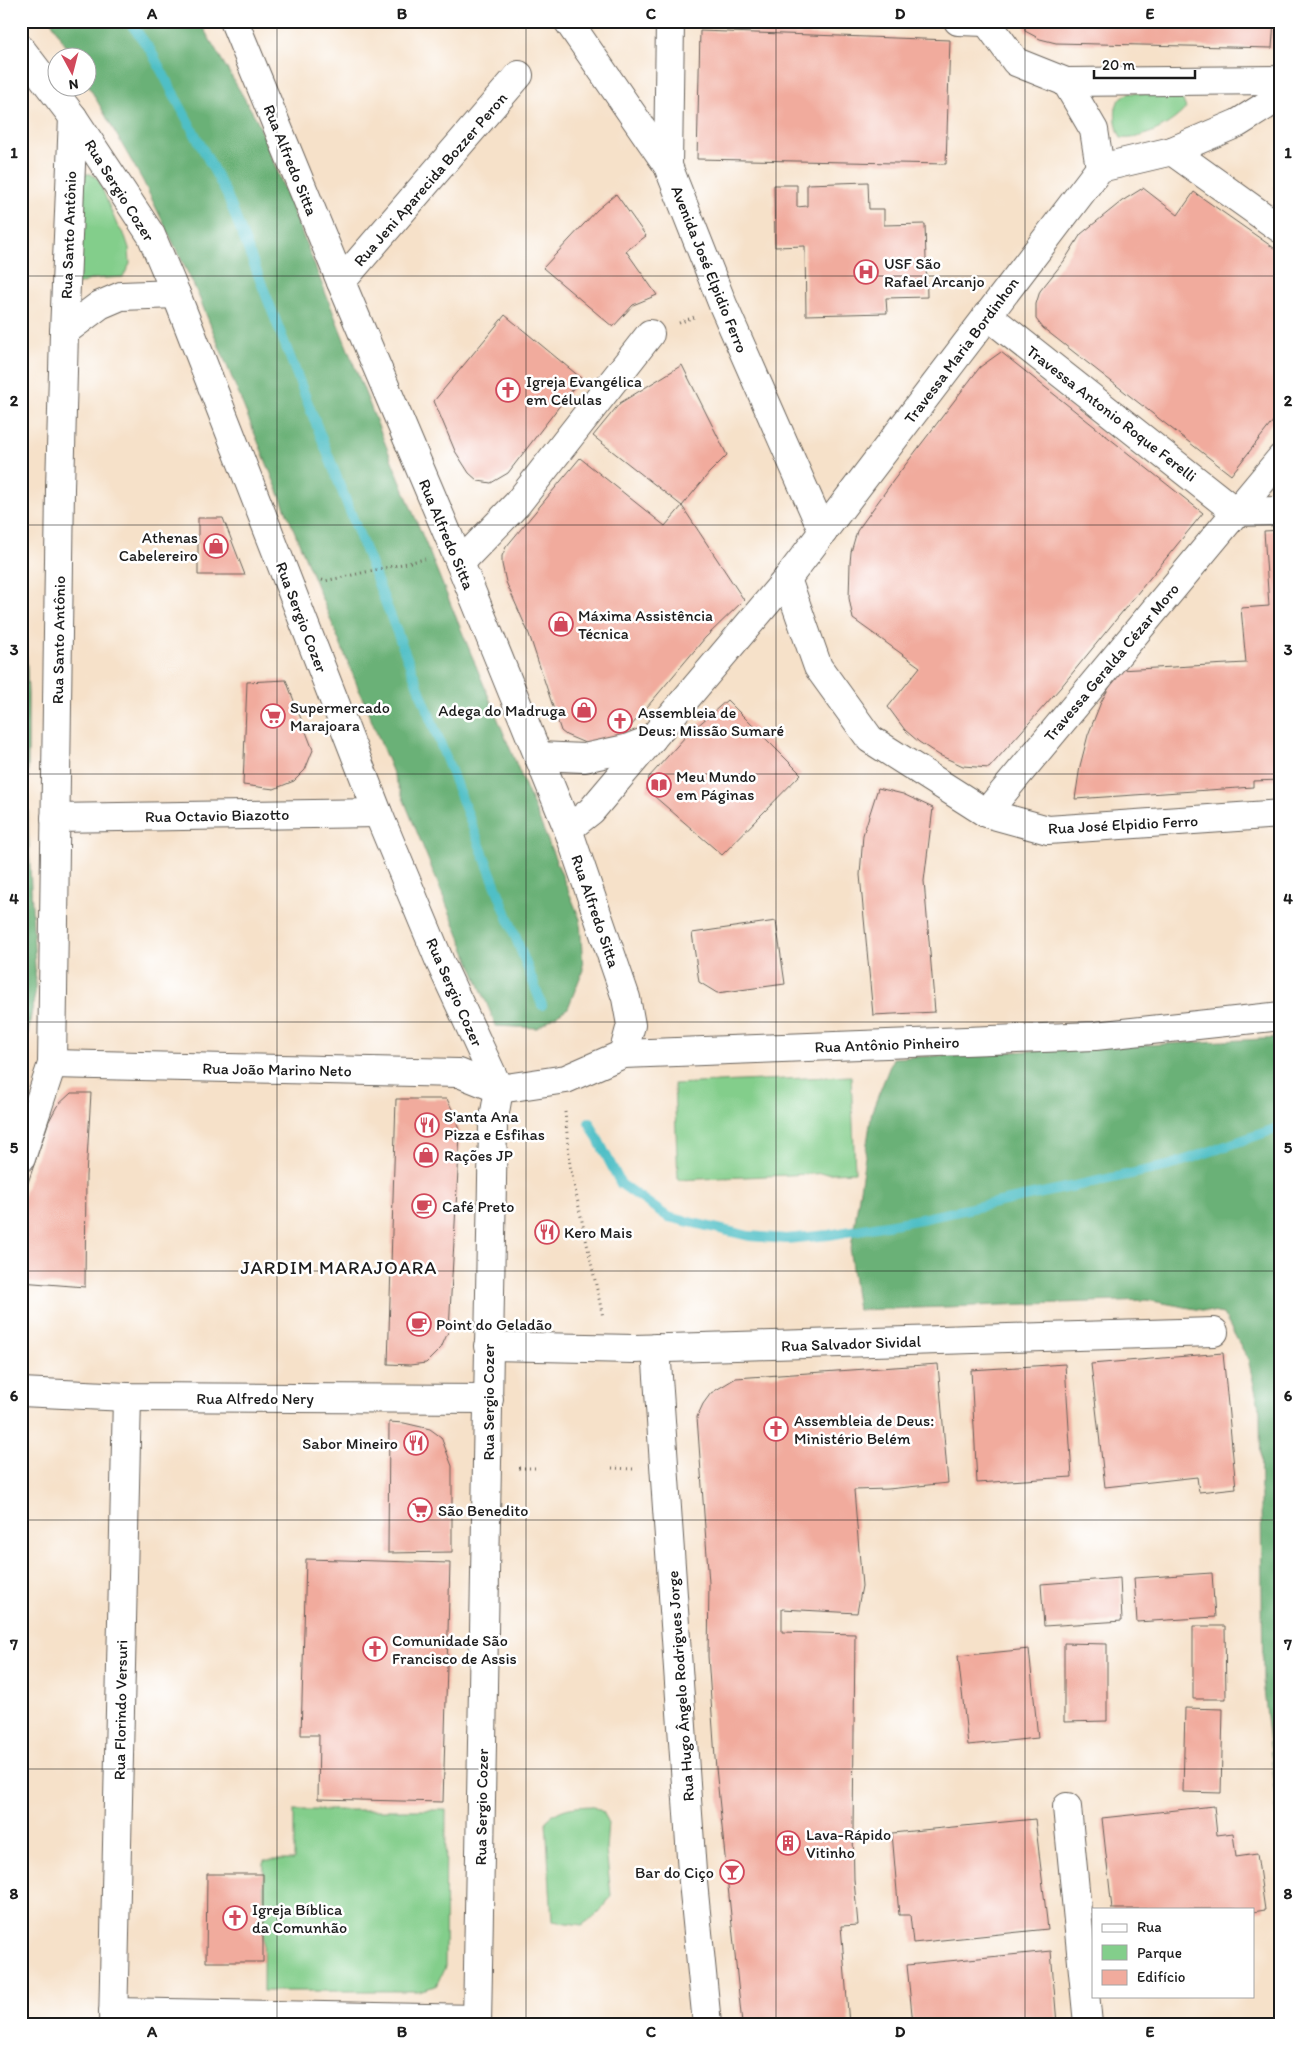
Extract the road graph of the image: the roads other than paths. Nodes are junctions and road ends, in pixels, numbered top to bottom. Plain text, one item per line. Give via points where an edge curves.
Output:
1 (234, 21) edge
2 (568, 21) edge
3 (670, 21) edge
4 (958, 21) edge
5 (986, 22) edge
6 (21, 49) edge
7 (519, 75) dead end
8 (1281, 80) edge
9 (1066, 82) junction
10 (1281, 96) edge
11 (73, 117) junction
12 (1172, 151) junction
13 (668, 166) junction
14 (1100, 168) junction
15 (1281, 229) edge
16 (341, 282) junction
17 (176, 294) junction
18 (987, 315) junction
19 (64, 332) junction
20 (650, 334) road end
21 (1281, 458) edge
22 (1281, 511) edge
23 (1236, 512) junction
24 (823, 532) junction
25 (458, 558) junction
26 (787, 579) junction
27 (654, 739) junction
28 (538, 756) junction
29 (986, 812) junction
30 (378, 813) junction
31 (1281, 814) edge
32 (55, 818) junction
33 (568, 829) junction
34 (1281, 1016) edge
35 (623, 1054) junction
36 (52, 1064) junction
37 (499, 1089) junction
38 (21, 1158) edge
39 (1214, 1332) dead end
40 (488, 1346) junction
41 (656, 1348) junction
42 (21, 1392) edge
43 (127, 1397) junction
44 (489, 1400) junction
45 (1067, 1807) dead end
46 (113, 2018) edge
47 (477, 2022) edge
48 (707, 2024) edge
49 (1088, 2024) edge

1 - 16 street, Rua Alfredo Sitta
2 - 13 street, Avenida José Elpidio Ferro
3 - 13 street
4 - 5 street
5 - 9 street via 1016,62
6 - 11 street, Rua Sergio Cozer
7 - 16 street, Rua Jeni Aparecida Bozzer Peron
8 - 9 street
9 - 14 street via 1094,130
10 - 12 street via 1238,124
11 - 17 street, Rua Sergio Cozer via 150,235
11 - 19 street, Rua Santo Antônio
12 - 14 street
12 - 15 street
13 - 24 street, Avenida José Elpidio Ferro via 723,305
14 - 18 street, Travessa Maria Bordinhon
16 - 25 street, Rua Alfredo Sitta
17 - 19 street via 121,296 100,304
17 - 30 street, Rua Sergio Cozer
18 - 23 street, Travessa Antonio Roque Ferelli
18 - 24 street, Travessa Maria Bordinhon
19 - 32 street, Rua Santo Antônio
20 - 25 street via 517,504
21 - 23 street, Travessa Geralda Cézar Moro
22 - 23 street
23 - 29 street, Travessa Geralda Cézar Moro
24 - 26 street, Travessa Maria Bordinhon
25 - 28 street, Rua Alfredo Sitta
26 - 27 street, Travessa Maria Bordinhon
26 - 29 street, Rua José Elpidio Ferro via 818,668 870,739
27 - 28 street via 626,750 584,758
27 - 33 street, Travessa Maria Bordinhon via 591,811
28 - 33 street, Rua Alfredo Sitta
29 - 31 street, Rua José Elpidio Ferro via 1048,830
30 - 32 street, Rua Octavio Biazotto
30 - 37 street, Rua Sergio Cozer via 440,962
32 - 36 street, Rua Santo Antônio
33 - 35 street, Rua Alfredo Sitta via 626,998 631,1025
34 - 35 street, Rua Antônio Pinheiro via 1095,1036
35 - 37 street, Rua Antônio Pinheiro via 561,1080
36 - 37 street, Rua João Marino Neto via 414,1071 459,1074
36 - 38 street, Rua Santo Antônio
37 - 40 street, Rua Sergio Cozer via 493,1124
39 - 41 street, Rua Salvador Sividal
40 - 41 street, Rua Salvador Sividal
40 - 44 street, Rua Sergio Cozer
41 - 48 street, Rua Hugo Ângelo Rodrigues Jorge via 691,1862
42 - 43 street, Rua Alfredo Nery
43 - 44 street, Rua Alfredo Nery
43 - 46 street, Rua Florindo Versuri
44 - 47 street, Rua Sergio Cozer
45 - 49 street
46 - 47 street

